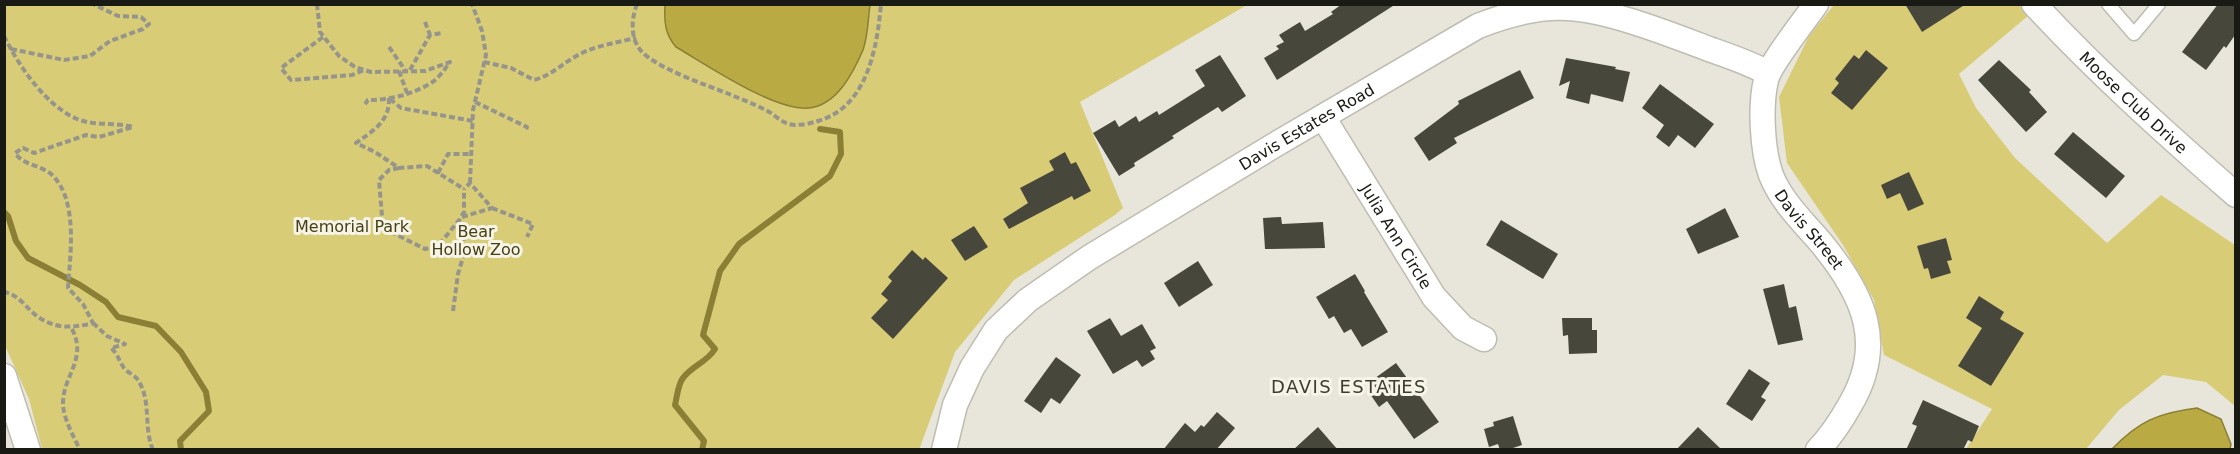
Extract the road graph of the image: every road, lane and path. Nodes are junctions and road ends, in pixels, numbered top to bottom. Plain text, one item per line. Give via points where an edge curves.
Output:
1 (93, 4) edge
2 (317, 4) edge
3 (472, 4) edge
4 (637, 4) edge
5 (881, 4) edge
6 (1816, 4) edge
7 (2034, 4) edge
8 (2108, 4) edge
9 (2159, 4) edge
10 (425, 22) dead end
11 (442, 33) dead end
12 (430, 35) junction
13 (4, 36) edge
14 (323, 37) junction
15 (636, 38) junction
16 (389, 47) dead end
17 (10, 48) junction
18 (484, 62) junction
19 (364, 70) junction
20 (407, 70) junction
21 (399, 71) junction
22 (1768, 73) junction
23 (407, 93) junction
24 (389, 98) junction
25 (475, 102) junction
26 (364, 104) dead end
27 (1323, 117) junction
28 (473, 121) junction
29 (525, 132) dead end
30 (471, 154) junction
31 (399, 168) junction
32 (438, 173) junction
33 (470, 183) junction
34 (464, 189) junction
35 (2235, 195) edge
36 (492, 208) junction
37 (462, 217) junction
38 (459, 222) junction
39 (527, 237) dead end
40 (4, 292) edge
41 (453, 311) dead end
42 (93, 323) junction
43 (72, 328) junction
44 (1484, 339) dead end
45 (4, 376) edge
46 (28, 450) edge
47 (80, 450) edge
48 (153, 450) edge
49 (944, 450) edge
50 (1818, 450) edge

1 - 17 path via 118,16 141,17 149,24 110,41 90,56 64,60
2 - 14 path
3 - 18 path via 482,31
4 - 15 path via 632,28
5 - 15 path via 878,40 869,70 851,100 831,117 806,124 786,124 751,102 656,62 642,51
6 - 22 street, Davis Street
7 - 35 street, Moose Club Drive via 2064,37
8 - 9 lane via 2134,34
10 - 12 path
11 - 12 path
12 - 20 path
13 - 17 path
14 - 19 path via 339,56
14 - 19 path via 281,68 291,80 352,75
15 - 18 path via 586,51 534,80 511,68
16 - 20 path
17 - 42 path via 34,85 78,119 133,127 99,136 86,135 33,153 23,148 15,153 52,175 64,194 71,228 68,288
18 - 25 path
19 - 21 path
20 - 21 path
20 - 23 path via 425,71 450,62 434,81
21 - 23 path
22 - 27 street, Davis Estates Road via 1614,17 1567,8 1541,10 1506,15 1478,26
22 - 50 street, Davis Street via 1763,107 1772,176 1785,200 1851,282 1865,316 1869,345 1860,388
23 - 24 path
24 - 26 path
24 - 28 path via 400,108
24 - 31 path via 390,110 385,119 356,143
25 - 28 path
25 - 29 path via 526,127
27 - 44 street, Julia Ann Circle via 1434,297 1464,328
27 - 49 street, Davis Estates Road via 1090,257 1028,300 996,330 972,368 955,405
28 - 30 path
30 - 32 path via 448,154
30 - 33 path
31 - 32 path via 427,166
31 - 38 path via 389,170 379,180 383,228 425,249 438,246
32 - 34 path
33 - 34 path
33 - 36 path
34 - 37 path
36 - 37 path
36 - 39 path via 533,224
37 - 38 path
38 - 41 path via 466,247
40 - 43 path via 13,294 49,322
42 - 43 path
42 - 48 path via 107,336 125,344 111,348 140,383 147,403
43 - 47 path via 78,352 63,407
45 - 46 street

